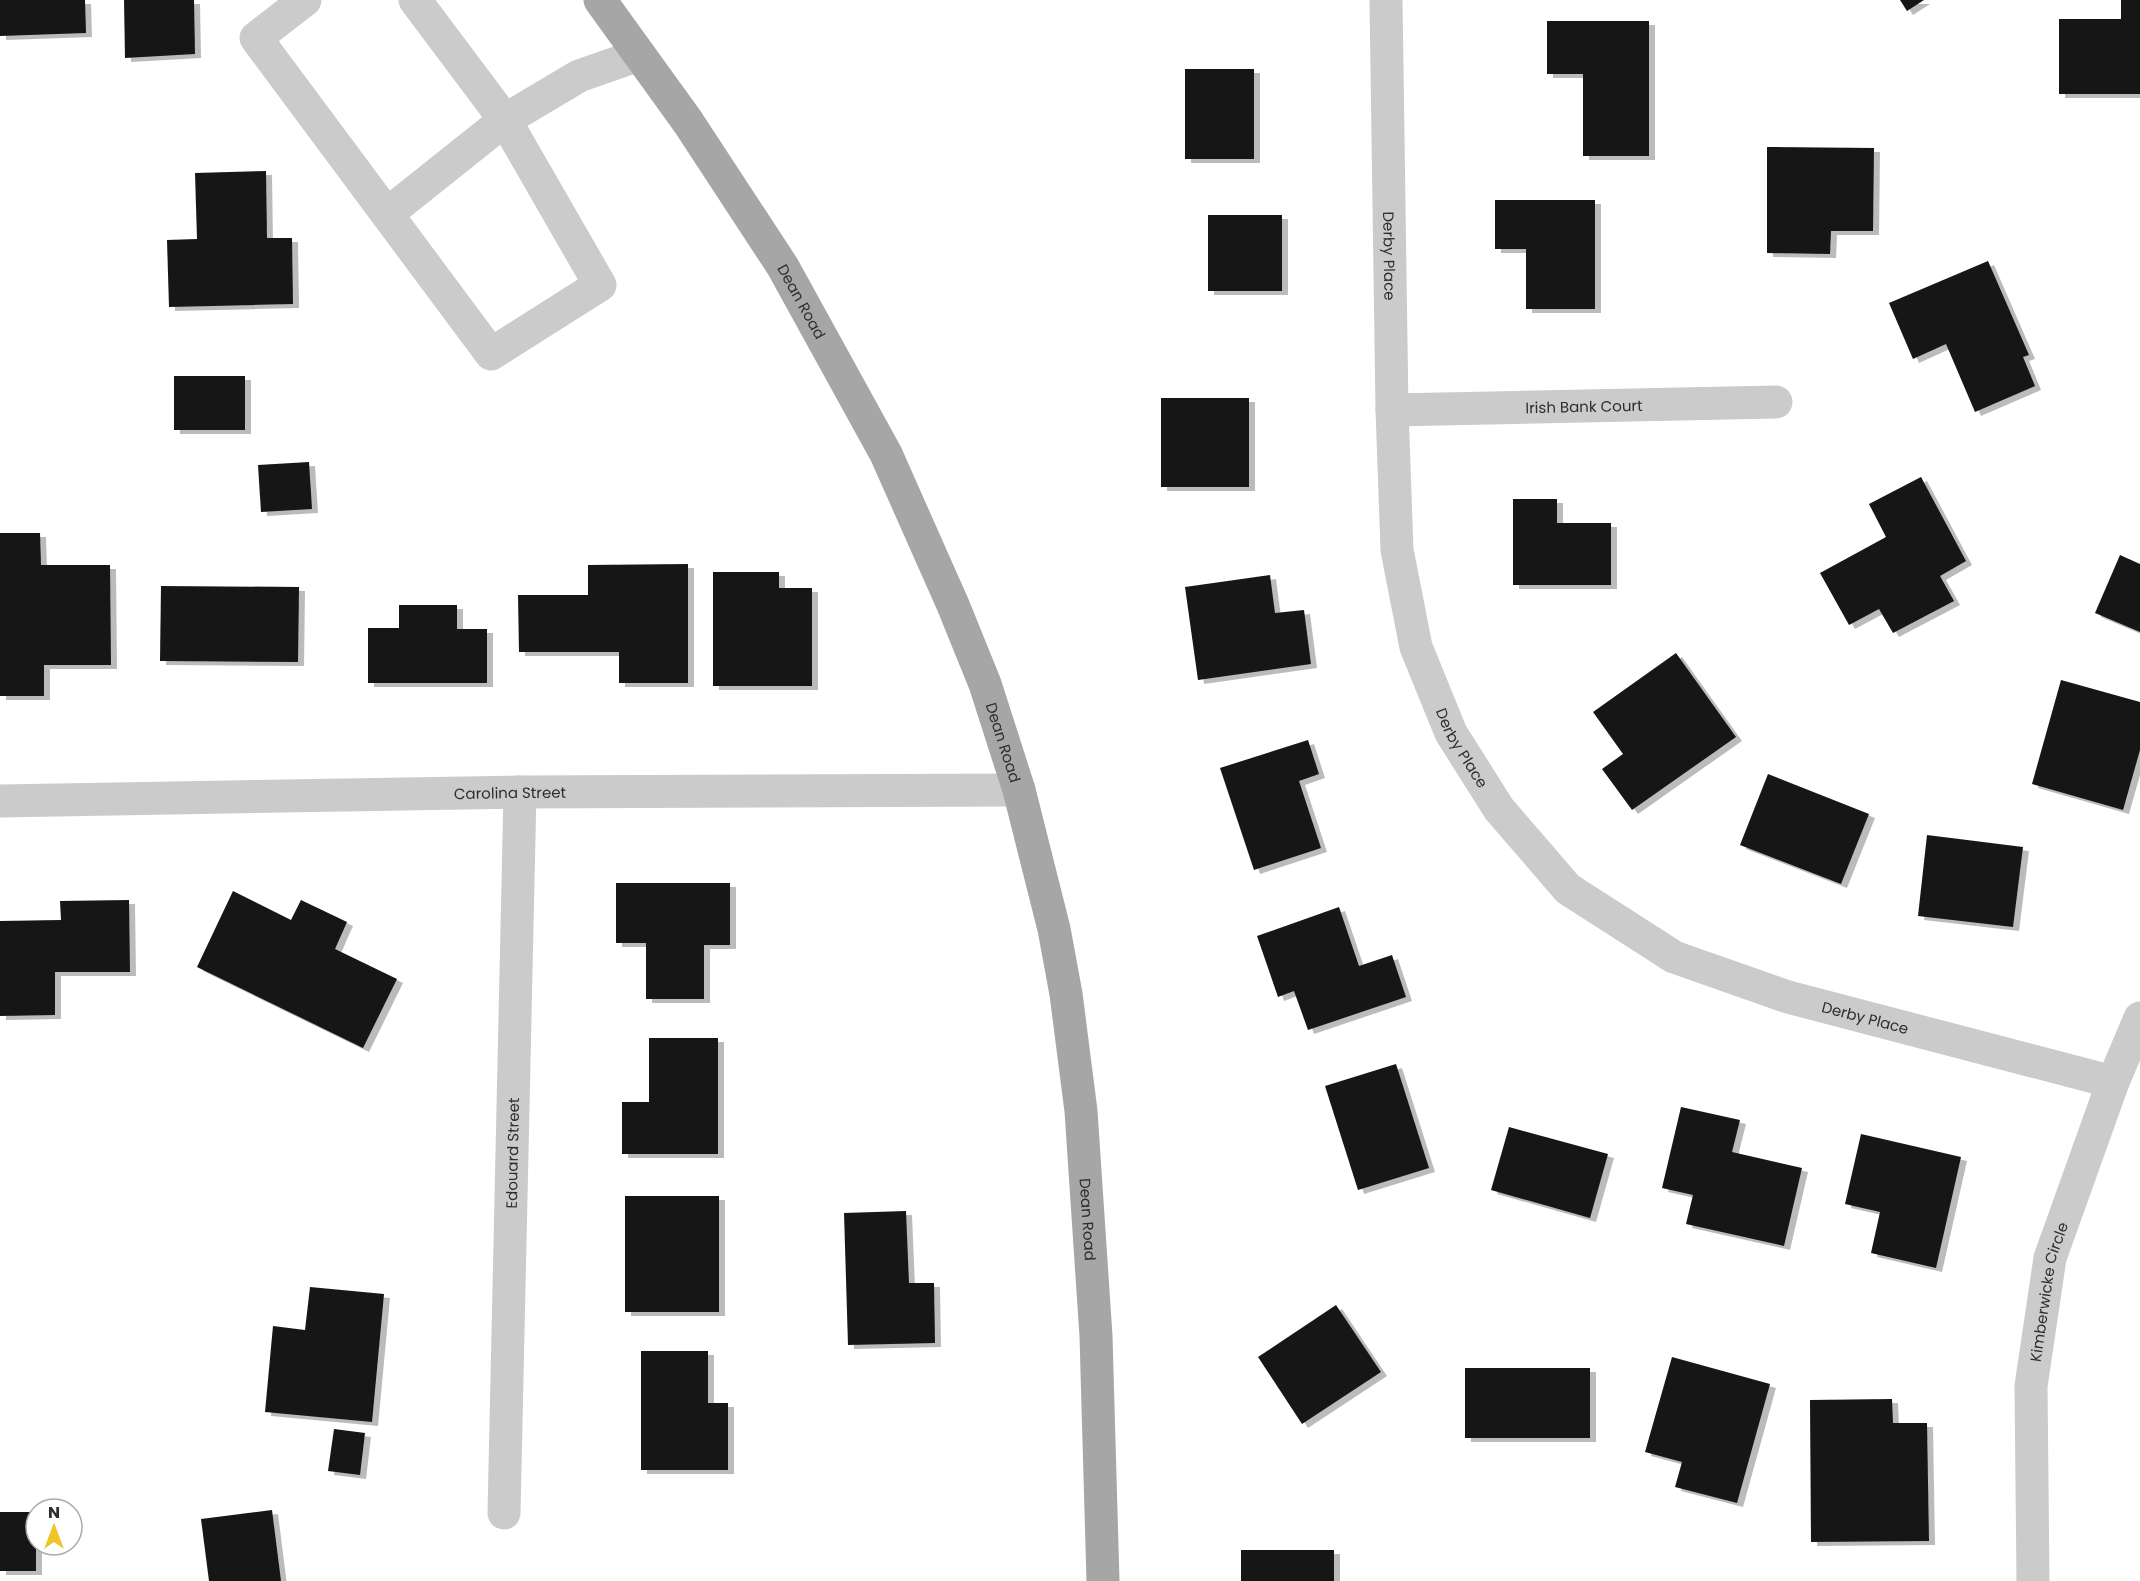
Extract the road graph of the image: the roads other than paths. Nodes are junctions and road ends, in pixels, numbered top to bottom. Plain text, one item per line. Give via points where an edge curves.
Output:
1 (305, 0) edge
2 (415, 0) edge
3 (600, 0) edge
4 (1386, 0) edge
5 (639, 55) junction
6 (505, 120) junction
7 (387, 214) junction
8 (1776, 402) dead end
9 (1392, 410) junction
10 (1019, 789) junction
11 (520, 792) junction
12 (0, 801) edge
13 (2140, 1018) edge
14 (2113, 1082) junction
15 (504, 1513) dead end
16 (1103, 1581) edge
17 (2033, 1581) edge

1 - 7 street via 256,38
2 - 6 street
3 - 5 main road, Dean Road
4 - 9 street, Derby Place
5 - 6 street via 579,76
5 - 10 main road, Dean Road via 783,267 886,454 954,605
6 - 7 street
6 - 7 street via 600,285 491,354
8 - 9 street, Irish Bank Court
9 - 14 street, Derby Place via 1397,550 1416,647 1451,734 1499,809 1568,889 1684,961 1788,997
10 - 11 street, Carolina Street
10 - 16 main road, Dean Road via 1054,929 1081,1112 1096,1336
11 - 12 street, Carolina Street
11 - 15 street, Edouard Street
13 - 14 street, Kimberwicke Circle
14 - 17 street, Kimberwicke Circle via 2050,1258 2031,1386

